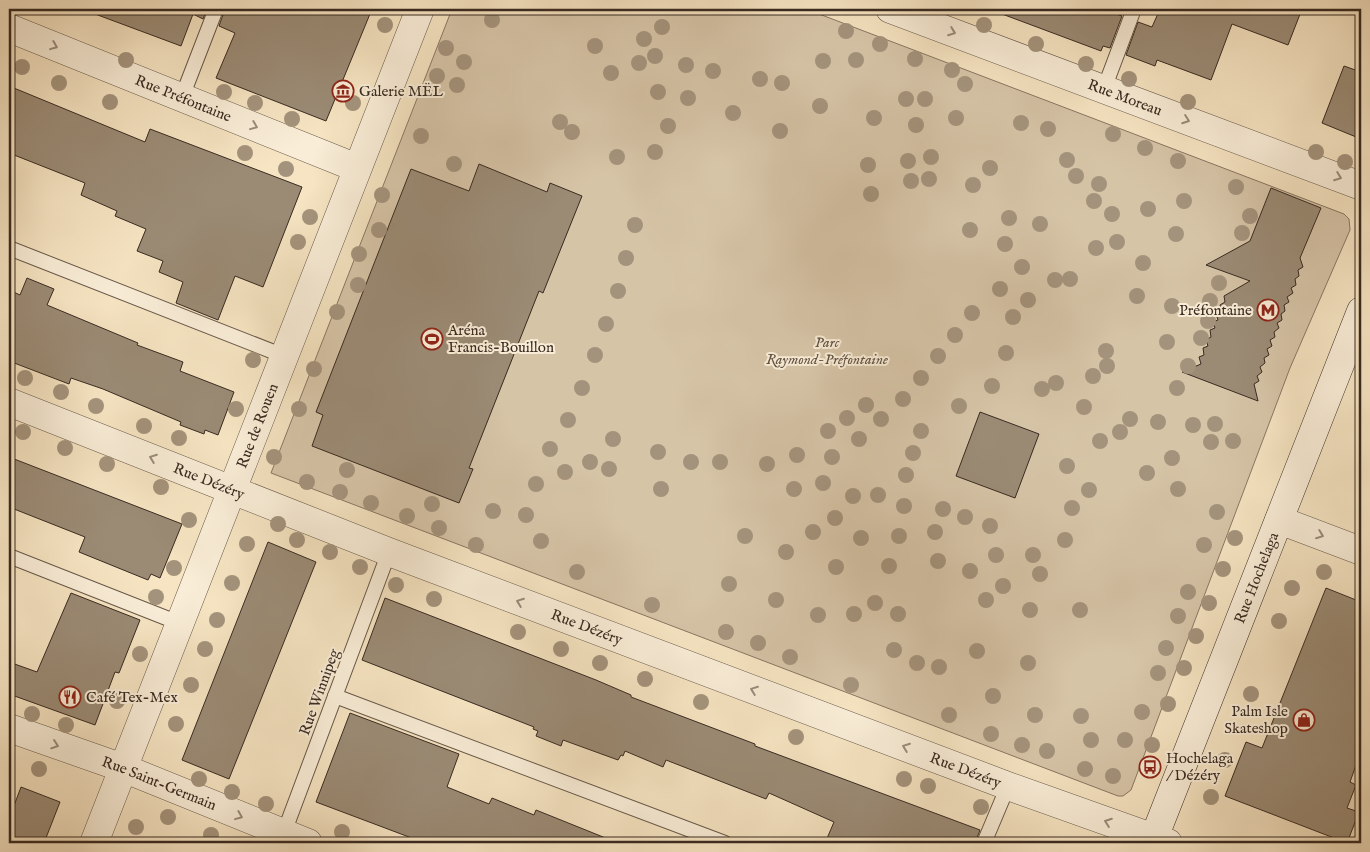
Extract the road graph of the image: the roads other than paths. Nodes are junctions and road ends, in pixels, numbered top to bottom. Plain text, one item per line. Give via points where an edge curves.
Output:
1 (216, 9) edge
2 (420, 9) edge
3 (890, 9) edge
4 (1134, 9) edge
5 (9, 28) edge
6 (1104, 89) junction
7 (182, 97) junction
8 (357, 168) junction
9 (1361, 186) edge
10 (9, 248) edge
11 (1361, 311) edge
12 (284, 356) junction
13 (9, 402) edge
14 (231, 489) junction
15 (1279, 520) junction
16 (1361, 551) edge
17 (389, 552) junction
18 (10, 561) edge
19 (179, 623) junction
20 (335, 696) junction
21 (9, 728) edge
22 (123, 768) junction
23 (1008, 786) junction
24 (291, 840) edge
25 (1158, 841) edge
26 (94, 843) edge
27 (725, 843) edge
28 (984, 843) edge

1 - 7 lane
2 - 8 street, Rue de Rouen
3 -> 6 street, Rue Moreau
4 - 6 lane
5 -> 7 street, Rue Préfontaine
6 -> 9 street, Rue Moreau
7 -> 8 street, Rue Préfontaine
8 - 12 street, Rue de Rouen
10 - 12 lane
11 - 15 street, Rue Hochelaga
12 - 14 street, Rue de Rouen
14 -> 13 street, Rue Dézéry
14 - 17 street, Rue Dézéry
14 - 19 street, Rue de Rouen
15 -> 16 street
15 - 25 street, Rue Hochelaga
17 - 20 lane, Rue Winnipeg
23 -> 17 street, Rue Dézéry
18 - 19 lane
19 - 22 street, Rue de Rouen
20 - 24 lane, Rue Winnipeg
20 - 27 lane
21 -> 22 street, Rue Saint-Germain
22 -> 24 street, Rue Saint-Germain
22 - 26 street, Rue de Rouen
25 -> 23 street, Rue Dézéry
23 - 28 lane

